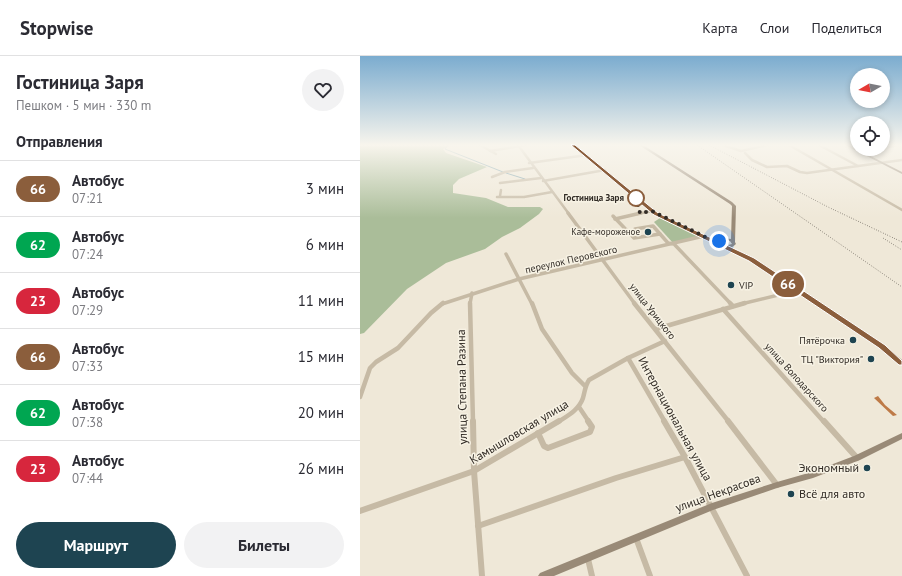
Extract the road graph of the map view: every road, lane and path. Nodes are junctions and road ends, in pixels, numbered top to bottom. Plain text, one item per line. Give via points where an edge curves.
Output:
1 (524, 169) edge
2 (534, 169) edge
3 (678, 169) edge
4 (794, 169) edge
5 (838, 169) edge
6 (605, 170) joint
7 (833, 170) junction
8 (492, 177) dead end
9 (542, 180) junction
10 (500, 183) dead end
11 (501, 190) dead end
12 (552, 192) junction
13 (902, 207) edge
14 (898, 208) junction
15 (902, 210) edge
16 (652, 211) junction
17 (635, 229) dead end
18 (660, 234) junction
19 (732, 235) junction
20 (704, 236) junction
21 (723, 239) junction
22 (734, 243) junction
23 (674, 244) junction
24 (722, 245) junction
25 (506, 254) dead end
26 (744, 255) junction
27 (603, 260) junction
28 (519, 279) junction
29 (799, 290) junction
30 (472, 294) junction
31 (733, 306) junction
32 (723, 309) junction
33 (656, 329) junction
34 (665, 341) junction
35 (628, 358) junction
36 (902, 363) edge
37 (585, 386) junction
38 (360, 397) edge
39 (579, 407) junction
40 (538, 433) junction
41 (902, 436) edge
42 (685, 457) junction
43 (857, 458) junction
44 (474, 471) junction
45 (777, 485) junction
46 (712, 507) junction
47 (360, 511) edge
48 (478, 526) junction
49 (636, 537) junction
50 (588, 559) junction
51 (482, 576) edge
52 (543, 576) edge
53 (592, 576) edge
54 (650, 576) edge
55 (747, 576) edge

1 - 8 street
2 - 9 street, улица Урицкого
3 - 19 main road via 734,206
4 - 7 street via 807,173
5 - 7 street
6 - 9 street
6 - 16 main road
7 - 14 street
9 - 10 street
9 - 12 street, улица Урицкого
11 - 12 street via 499,196 524,197
12 - 27 street, улица Урицкого
13 - 14 street
14 - 15 street
16 - 18 street via 614,218 634,238
16 - 20 main road
17 - 18 street via 653,226
18 - 23 street via 668,243
19 - 21 main road
19 - 22 main road
20 - 21 main road
20 - 23 street, переулок Перовского
20 - 24 main road
21 - 22 main road
21 - 24 main road via 719,241
22 - 24 main road via 729,247
22 - 26 main road
23 - 27 street, переулок Перовского
23 - 31 street
24 - 26 main road
25 - 28 street
26 - 29 main road
27 - 28 street, переулок Перовского
27 - 33 street, улица Урицкого
28 - 30 street, переулок Перовского
28 - 37 street via 530,298 542,329 572,373
29 - 31 street
29 - 36 main road via 882,346
30 - 38 street, переулок Перовского via 444,302 398,348 376,362 370,368
30 - 44 street, улица Степана Разина via 470,298
31 - 32 street
32 - 33 street
32 - 43 street, улица Володарского
33 - 34 street, улица Урицкого
34 - 35 street
34 - 45 street, улица Урицкого
35 - 37 street via 589,380
35 - 42 street, Интернациональная улица
37 - 39 street, Камышловская улица
39 - 40 street, Камышловская улица
39 - 40 street via 592,428 590,432 548,448 544,446
40 - 44 street, Камышловская улица
41 - 43 main road, улица Некрасова
42 - 46 street, Интернациональная улица
42 - 48 street
43 - 45 main road, улица Некрасова via 813,475
44 - 47 street, Камышловская улица
44 - 48 street, улица Степана Разина
45 - 46 main road, улица Некрасова
46 - 49 main road, улица Некрасова
46 - 55 street, Интернациональная улица
48 - 51 street, улица Степана Разина
49 - 50 main road, улица Некрасова
49 - 54 street
50 - 52 main road, улица Некрасова
50 - 53 street

